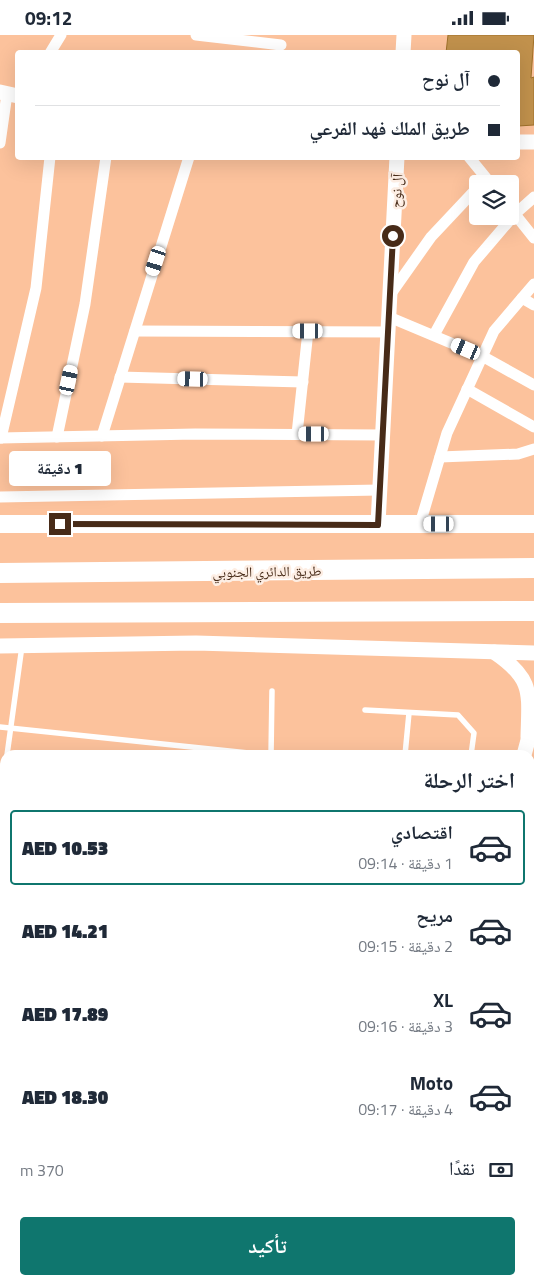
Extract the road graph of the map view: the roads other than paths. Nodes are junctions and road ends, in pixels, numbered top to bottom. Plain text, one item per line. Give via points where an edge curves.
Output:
1 (61, 35) edge
2 (196, 35) edge
3 (404, 35) edge
4 (281, 44) edge
5 (52, 50) edge
6 (403, 50) edge
7 (8, 94) edge
8 (520, 142) edge
9 (534, 142) edge
10 (0, 143) edge
11 (50, 160) edge
12 (106, 160) edge
13 (188, 160) edge
14 (397, 160) edge
15 (471, 160) edge
16 (481, 175) edge
17 (469, 197) edge
18 (534, 197) edge
19 (519, 207) edge
20 (519, 218) edge
21 (502, 225) edge
22 (534, 237) edge
23 (534, 284) edge
24 (390, 295) junction
25 (522, 298) junction
26 (534, 305) edge
27 (388, 324) junction
28 (135, 331) junction
29 (308, 331) junction
30 (434, 335) junction
31 (482, 356) junction
32 (120, 377) junction
33 (303, 382) junction
34 (534, 385) edge
35 (467, 389) junction
36 (534, 427) edge
37 (298, 434) junction
38 (383, 435) junction
39 (102, 436) junction
40 (57, 437) junction
41 (1, 438) edge
42 (534, 449) edge
43 (440, 457) junction
44 (380, 490) junction
45 (0, 497) edge
46 (0, 524) edge
47 (420, 524) junction
48 (378, 525) junction
49 (534, 525) edge
50 (534, 559) edge
51 (0, 568) edge
52 (534, 568) edge
53 (440, 569) junction
54 (0, 573) edge
55 (65, 573) junction
56 (406, 611) junction
57 (534, 611) edge
58 (0, 613) edge
59 (534, 620) edge
60 (0, 646) edge
61 (22, 646) junction
62 (494, 652) junction
63 (534, 653) edge
64 (272, 691) dead end
65 (364, 710) dead end
66 (410, 713) junction
67 (534, 720) edge
68 (0, 727) edge
69 (11, 728) junction
70 (528, 737) junction
71 (9, 750) edge
72 (222, 750) edge
73 (270, 750) edge
74 (406, 750) edge
75 (472, 750) edge
76 (525, 750) edge

1 - 5 street
2 - 4 street
3 - 6 main road
7 - 10 street
8 - 9 main road
11 - 41 street via 36,288
12 - 40 street via 84,304
13 - 28 street
14 - 24 main road, آل نوح
15 - 16 street
17 - 24 street via 431,237
18 - 19 street
20 - 22 street
21 - 30 street via 474,262
23 - 25 street
24 - 27 main road, آل نوح
25 - 26 street
25 - 31 street via 494,331
27 - 29 street
27 - 30 street
27 - 38 main road, آل نوح
28 - 29 street
28 - 32 street
29 - 33 street
30 - 31 street
31 - 34 street
31 - 35 street
32 - 33 street
32 - 39 street
33 - 37 street
35 - 36 street
35 - 43 street
37 - 38 street
37 - 39 street
38 - 44 main road, آل نوح
39 - 40 street
40 - 41 street
42 - 43 street via 518,455
43 - 47 street
44 - 45 street
44 - 48 main road, آل نوح
46 - 48 main road
47 - 48 main road
47 - 49 main road
50 - 53 highway
51 - 55 highway
52 - 53 highway, طريق الدائري الجنوبي
53 - 55 highway, طريق الدائري الجنوبي
54 - 55 highway, طريق الدائري الجنوبي
56 - 57 highway
56 - 58 highway
56 - 59 highway
60 - 61 main road
61 - 62 main road via 196,643
61 - 69 lane
62 - 63 main road
62 - 70 main road via 521,674 529,690
64 - 73 lane
65 - 66 lane
66 - 74 lane
66 - 75 lane via 458,715 474,733
67 - 70 main road
68 - 69 lane
69 - 71 lane
69 - 72 lane
70 - 76 main road

